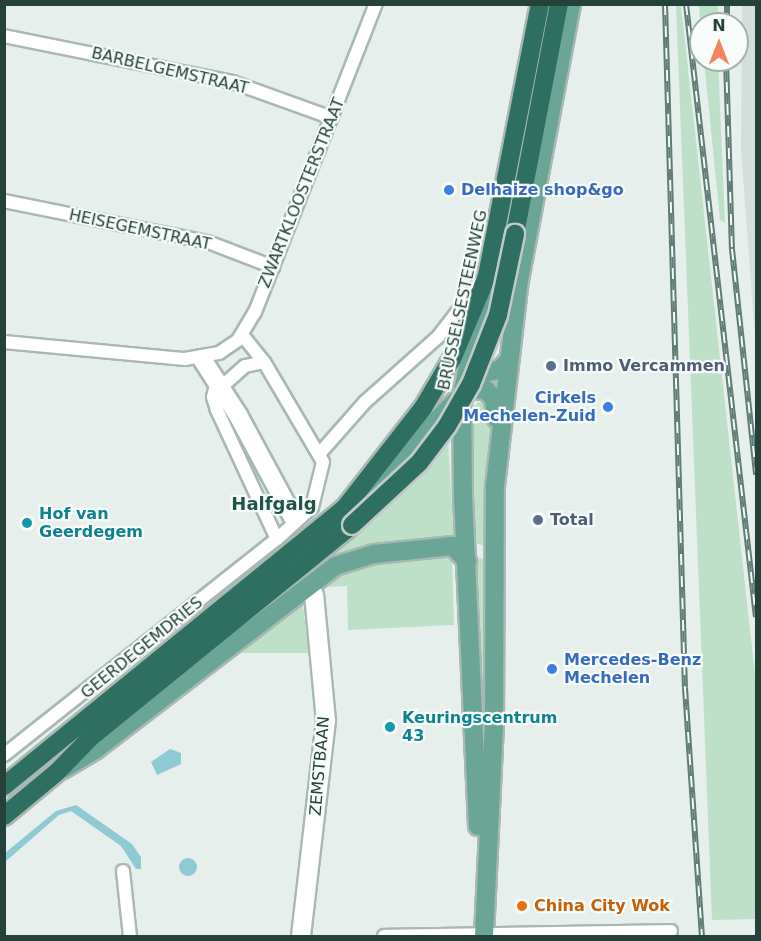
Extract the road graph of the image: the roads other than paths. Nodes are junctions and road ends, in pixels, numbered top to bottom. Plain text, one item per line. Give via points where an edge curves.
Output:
1 (376, 4) edge
2 (540, 4) edge
3 (559, 4) edge
4 (571, 4) edge
5 (4, 36) edge
6 (332, 118) junction
7 (4, 201) edge
8 (273, 267) junction
9 (487, 276) junction
10 (242, 335) junction
11 (4, 342) edge
12 (471, 351) junction
13 (207, 357) junction
14 (509, 360) junction
15 (264, 362) junction
16 (221, 383) junction
17 (462, 394) junction
18 (320, 453) junction
19 (495, 486) junction
20 (293, 517) tunnel mouth
21 (348, 517) junction
22 (277, 539) junction
23 (467, 561) junction
24 (314, 595) tunnel mouth
25 (484, 749) junction
26 (4, 755) edge
27 (57, 773) junction
28 (4, 786) edge
29 (4, 816) edge
30 (123, 871) dead end
31 (671, 931) dead end
32 (654, 934) edge
33 (484, 935) edge
34 (130, 936) edge
35 (301, 936) edge
36 (384, 936) edge

1 - 6 street, ZWARTKLOOSTERSTRAAT
2 - 9 highway, BRUSSELSESTEENWEG
3 - 21 highway, bridge via 498,315 471,384 419,463
4 - 14 main road, BRUSSELSESTEENWEG via 533,200
5 - 6 street, BARBELGEMSTRAAT via 232,82
6 - 8 street, ZWARTKLOOSTERSTRAAT
7 - 8 street, HEISEGEMSTRAAT via 208,242
8 - 10 street, ZWARTKLOOSTERSTRAAT
9 - 12 main road, BRUSSELSESTEENWEG
9 - 18 street via 470,291 438,337 365,402
9 - 21 highway via 439,384
10 - 13 street, ZWARTKLOOSTERSTRAAT
10 - 15 street
11 - 13 street
12 - 14 main road via 476,366 487,372 500,370
12 - 17 main road, BRUSSELSESTEENWEG
13 - 16 street
14 - 19 main road, BRUSSELSESTEENWEG
15 - 16 street via 245,366
15 - 18 street
16 - 20 street
16 - 22 street via 213,397 217,410
17 - 19 main road via 478,388 495,399
17 - 21 main road
17 - 23 main road, BRUSSELSESTEENWEG
18 - 22 street, GEERDEGEMDRIES via 323,471 316,500 307,514
19 - 25 main road, BRUSSELSESTEENWEG
21 - 27 highway via 91,737
21 - 28 highway
22 - 26 street, GEERDEGEMDRIES
23 - 25 main road, BRUSSELSESTEENWEG
23 - 27 main road via 453,546 374,554 335,566 96,749
24 - 35 street, ZEMSTBAAN via 326,721
25 - 33 main road, BRUSSELSESTEENWEG
27 - 29 highway
30 - 34 street
31 - 32 street
32 - 33 street
33 - 36 street

